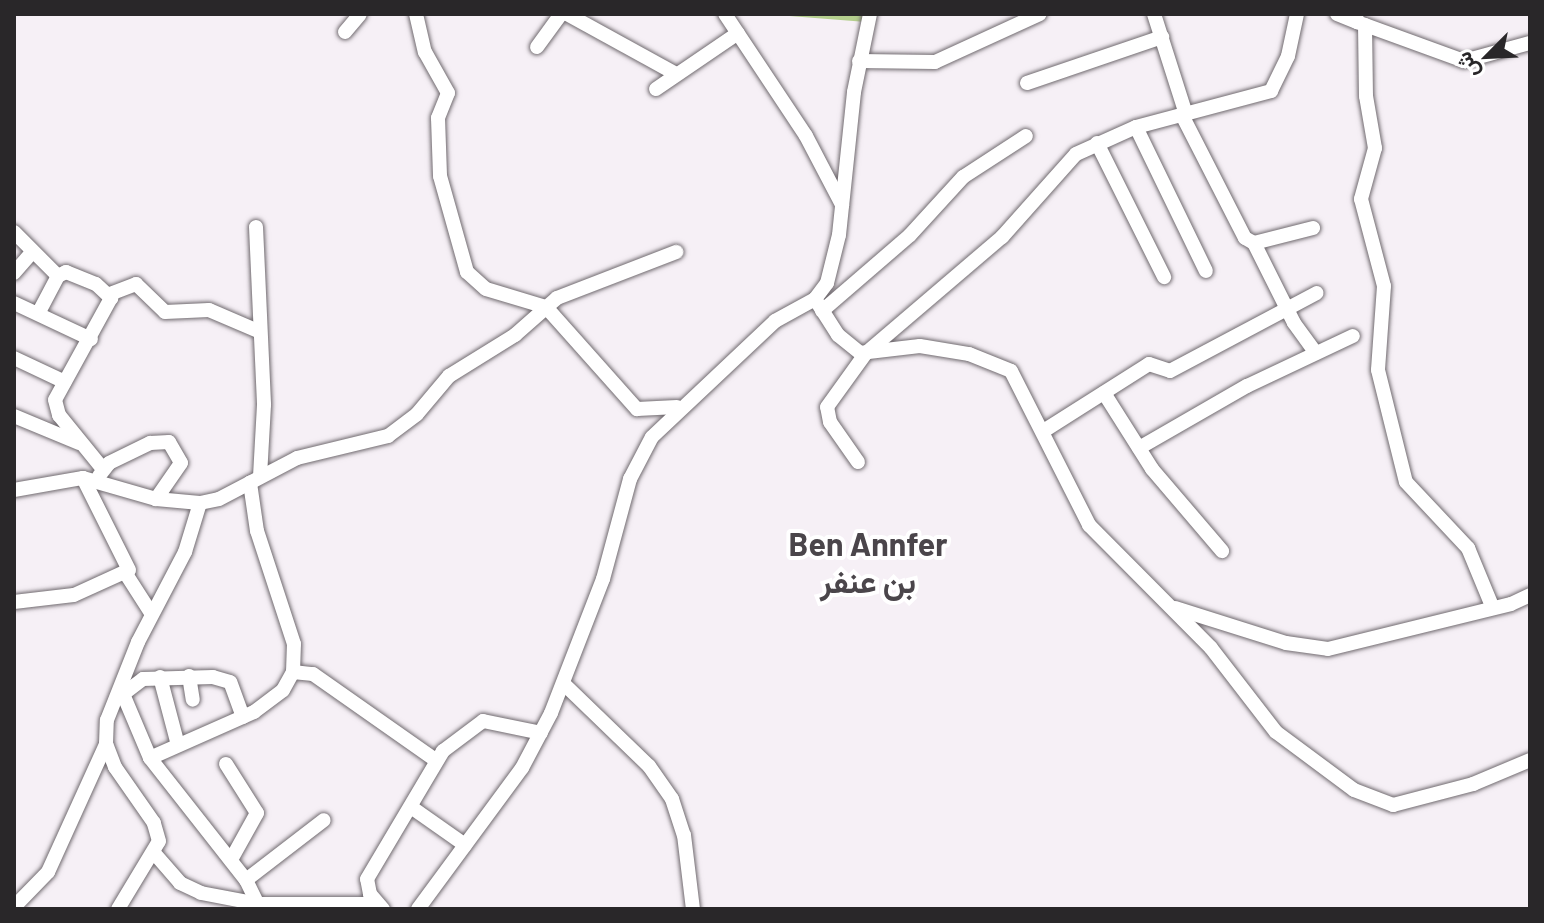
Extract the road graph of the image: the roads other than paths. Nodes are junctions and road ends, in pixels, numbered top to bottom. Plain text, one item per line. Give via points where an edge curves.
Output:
1 (360, 14) edge
2 (416, 14) edge
3 (561, 14) edge
4 (567, 14) edge
5 (725, 14) edge
6 (870, 14) edge
7 (1040, 14) edge
8 (1154, 14) edge
9 (1297, 14) edge
10 (1337, 14) edge
11 (1359, 20) edge
12 (345, 32) dead end
13 (738, 33) junction
14 (1162, 37) junction
15 (1530, 43) edge
16 (537, 47) dead end
17 (859, 61) junction
18 (676, 74) junction
19 (1027, 83) dead end
20 (656, 89) dead end
21 (1184, 115) junction
22 (1136, 127) junction
23 (1026, 136) dead end
24 (1097, 143) junction
25 (843, 207) junction
26 (256, 227) dead end
27 (1313, 228) dead end
28 (14, 232) edge
29 (1254, 243) junction
30 (32, 252) junction
31 (676, 252) dead end
32 (1206, 271) dead end
33 (14, 273) edge
34 (58, 276) junction
35 (1164, 277) dead end
36 (1317, 293) dead end
37 (110, 294) junction
38 (14, 303) edge
39 (819, 305) junction
40 (546, 307) junction
41 (1285, 309) junction
42 (39, 312) junction
43 (258, 331) junction
44 (1353, 336) dead end
45 (91, 339) junction
46 (866, 353) junction
47 (1316, 353) junction
48 (14, 358) edge
49 (65, 382) junction
50 (1104, 393) junction
51 (681, 406) junction
52 (14, 416) edge
53 (1045, 430) junction
54 (83, 445) junction
55 (1139, 448) junction
56 (858, 462) dead end
57 (94, 475) junction
58 (255, 480) junction
59 (14, 490) edge
60 (156, 499) junction
61 (200, 503) junction
62 (1222, 551) dead end
63 (126, 574) junction
64 (1530, 595) edge
65 (14, 602) edge
66 (1492, 606) junction
67 (1171, 607) junction
68 (151, 613) junction
69 (293, 672) junction
70 (189, 676) junction
71 (160, 677) junction
72 (565, 685) junction
73 (193, 700) dead end
74 (243, 717) junction
75 (541, 733) junction
76 (106, 744) junction
77 (178, 745) junction
78 (150, 758) junction
79 (1530, 760) edge
80 (437, 761) junction
81 (226, 764) dead end
82 (411, 807) junction
83 (324, 820) dead end
84 (465, 845) junction
85 (155, 854) junction
86 (231, 860) junction
87 (246, 880) junction
88 (380, 906) edge
89 (14, 907) edge
90 (259, 907) edge
91 (118, 909) edge
92 (418, 909) edge
93 (693, 909) edge

1 - 12 street
2 - 40 street via 425,52 448,93 438,118 440,176 461,260 477,285
3 - 16 street
4 - 18 street
5 - 13 street
6 - 17 street
7 - 17 street via 935,62
8 - 14 street
9 - 21 street via 1288,56 1271,91
10 - 11 street
11 - 15 street via 1464,61
11 - 66 street via 1375,148 1361,199 1384,286 1378,370 1406,482 1468,548
13 - 18 street
13 - 25 street via 806,136
14 - 19 street
14 - 21 street
17 - 25 street
18 - 20 street
21 - 22 street
21 - 29 street via 1227,208
22 - 24 street
22 - 32 street
23 - 39 street via 963,177 910,235
24 - 35 street
24 - 46 street via 1061,166 1002,237
25 - 39 street via 831,274
26 - 43 street
27 - 29 street
28 - 30 street
29 - 41 street
30 - 33 street
30 - 34 street
31 - 40 street via 575,288
34 - 37 street via 76,273
34 - 42 street
36 - 41 street
37 - 43 street via 136,284 165,312 209,310
37 - 45 street via 111,306
38 - 42 street
39 - 46 street via 849,347
39 - 51 street via 786,313
40 - 51 street via 627,403 645,412
40 - 58 street via 515,335 449,376 417,414 388,436 312,453
41 - 47 street
41 - 50 street via 1170,371 1152,362
42 - 45 street
43 - 58 street via 264,405
44 - 47 street
45 - 49 street
46 - 53 street via 920,346 1000,365 1019,380
46 - 56 street via 827,407 830,422
47 - 55 street
48 - 49 street
49 - 54 street via 55,407
50 - 53 street
50 - 55 street
51 - 72 street via 652,437 630,479 603,579
52 - 54 street
53 - 67 street via 1085,519
54 - 57 street
55 - 62 street via 1186,514
57 - 59 street
57 - 60 street
57 - 60 street via 150,443 169,442 181,463
57 - 63 street via 128,566
58 - 61 street
58 - 69 street via 260,542 294,644
60 - 61 street
61 - 68 street via 185,552
63 - 65 street via 74,595
63 - 68 street
64 - 66 street
66 - 67 street via 1328,649 1286,643
67 - 79 street via 1291,746 1376,802 1393,805 1449,791
68 - 76 street via 107,720
69 - 74 street via 283,690
69 - 80 street via 313,674
70 - 71 street
70 - 73 street
70 - 74 street via 230,682
71 - 77 street
71 - 78 street via 135,681 123,694
72 - 75 street
72 - 93 street via 649,766 672,799 684,835
74 - 77 street
75 - 80 street via 483,721
75 - 84 street
76 - 85 street via 127,789 157,829
76 - 89 street via 48,872
77 - 78 street
78 - 86 street
80 - 82 street
81 - 86 street via 257,813
82 - 84 street
82 - 88 street via 367,879
83 - 87 street
84 - 92 street
85 - 90 street via 180,883
85 - 91 street
86 - 87 street
87 - 90 street
88 - 90 street

